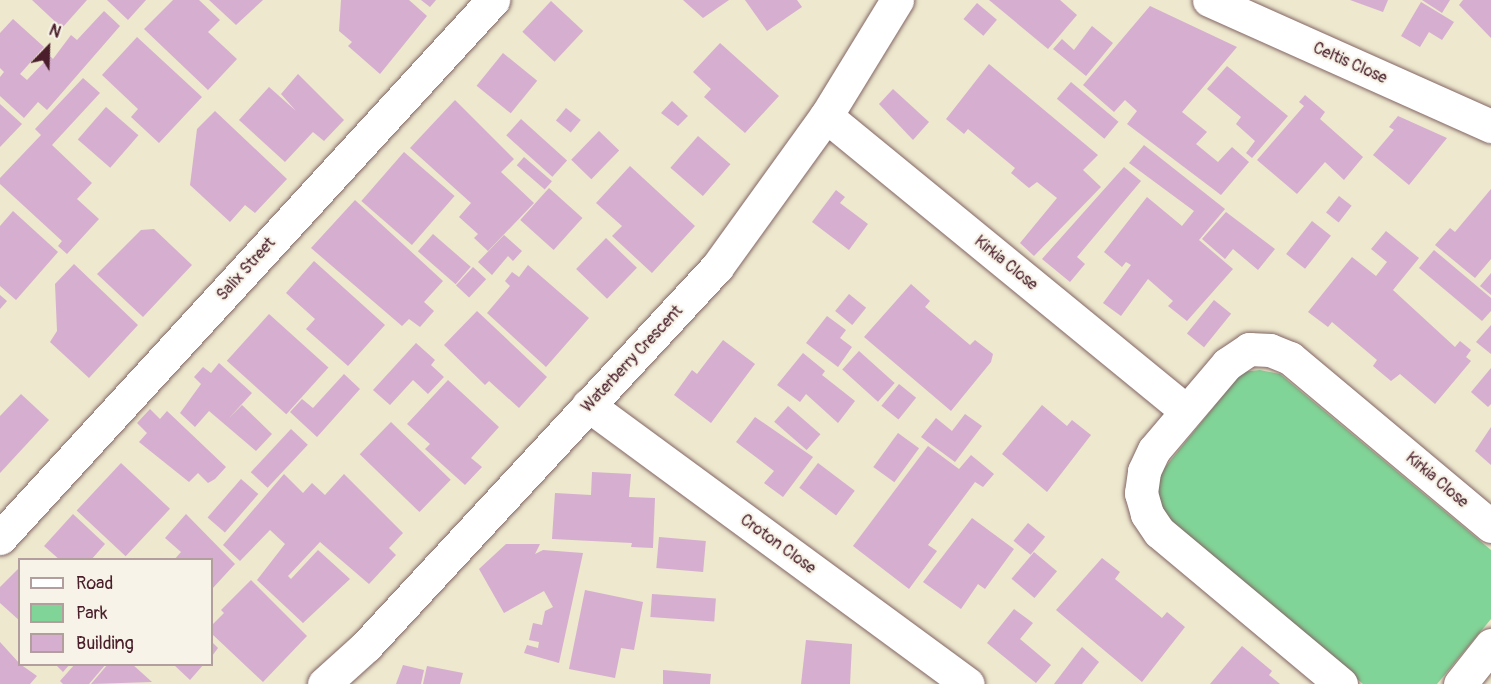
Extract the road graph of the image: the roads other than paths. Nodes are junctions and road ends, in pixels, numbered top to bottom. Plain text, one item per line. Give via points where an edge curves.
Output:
1 (493, 0) edge
2 (1209, 0) edge
3 (894, 1) edge
4 (826, 116) junction
5 (1491, 126) edge
6 (588, 405) junction
7 (1186, 411) junction
8 (1491, 525) edge
9 (0, 538) edge
10 (324, 684) edge
11 (968, 684) edge
12 (1341, 684) edge

1 - 9 street, Salix Street
2 - 5 street, Celtis Close
3 - 4 street, Waterberry Crescent
4 - 6 street, Waterberry Crescent via 717,267
4 - 7 street, Kirkia Close
6 - 10 street, Waterberry Crescent via 366,646
6 - 11 street, Croton Close
7 - 8 street, Kirkia Close via 1227,364 1249,349 1270,350 1290,358
7 - 12 street, Kirkia Close via 1154,450 1144,471 1141,493 1147,514 1159,532

